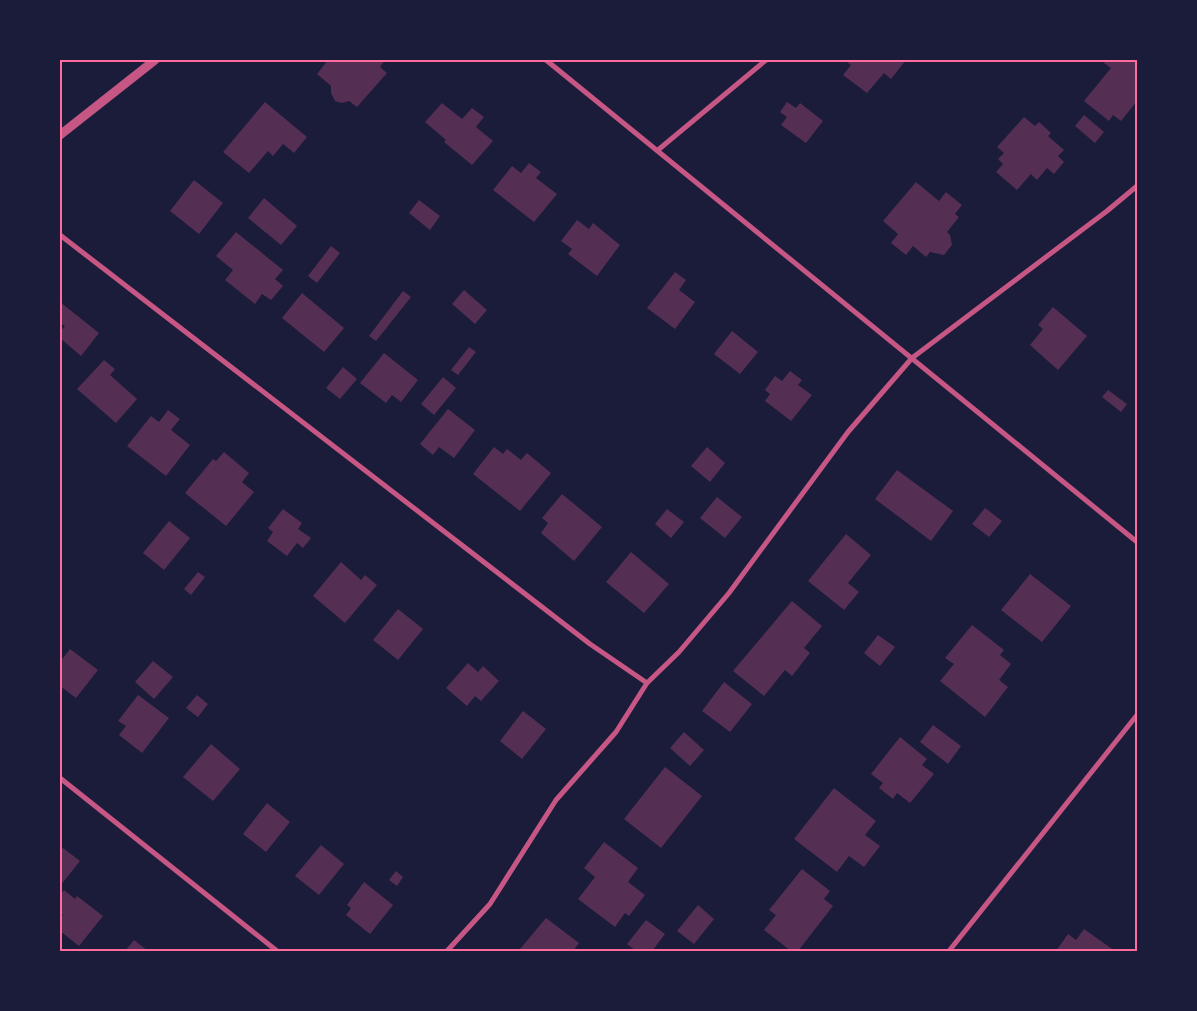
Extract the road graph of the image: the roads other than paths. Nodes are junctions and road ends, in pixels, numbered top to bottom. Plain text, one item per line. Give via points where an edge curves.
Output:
1 (155, 60) edge
2 (546, 60) edge
3 (766, 60) edge
4 (60, 135) edge
5 (658, 150) junction
6 (1137, 186) edge
7 (60, 235) edge
8 (912, 358) junction
9 (1137, 542) edge
10 (647, 684) junction
11 (1137, 715) edge
12 (60, 778) edge
13 (277, 951) edge
14 (447, 951) edge
15 (949, 951) edge

1 - 4 street
2 - 5 street
3 - 5 street
5 - 8 street
6 - 8 street
7 - 10 street via 582,638
8 - 9 street
8 - 10 street via 848,432 729,593
10 - 14 street via 616,732 556,800 490,904
11 - 15 street
12 - 13 street

